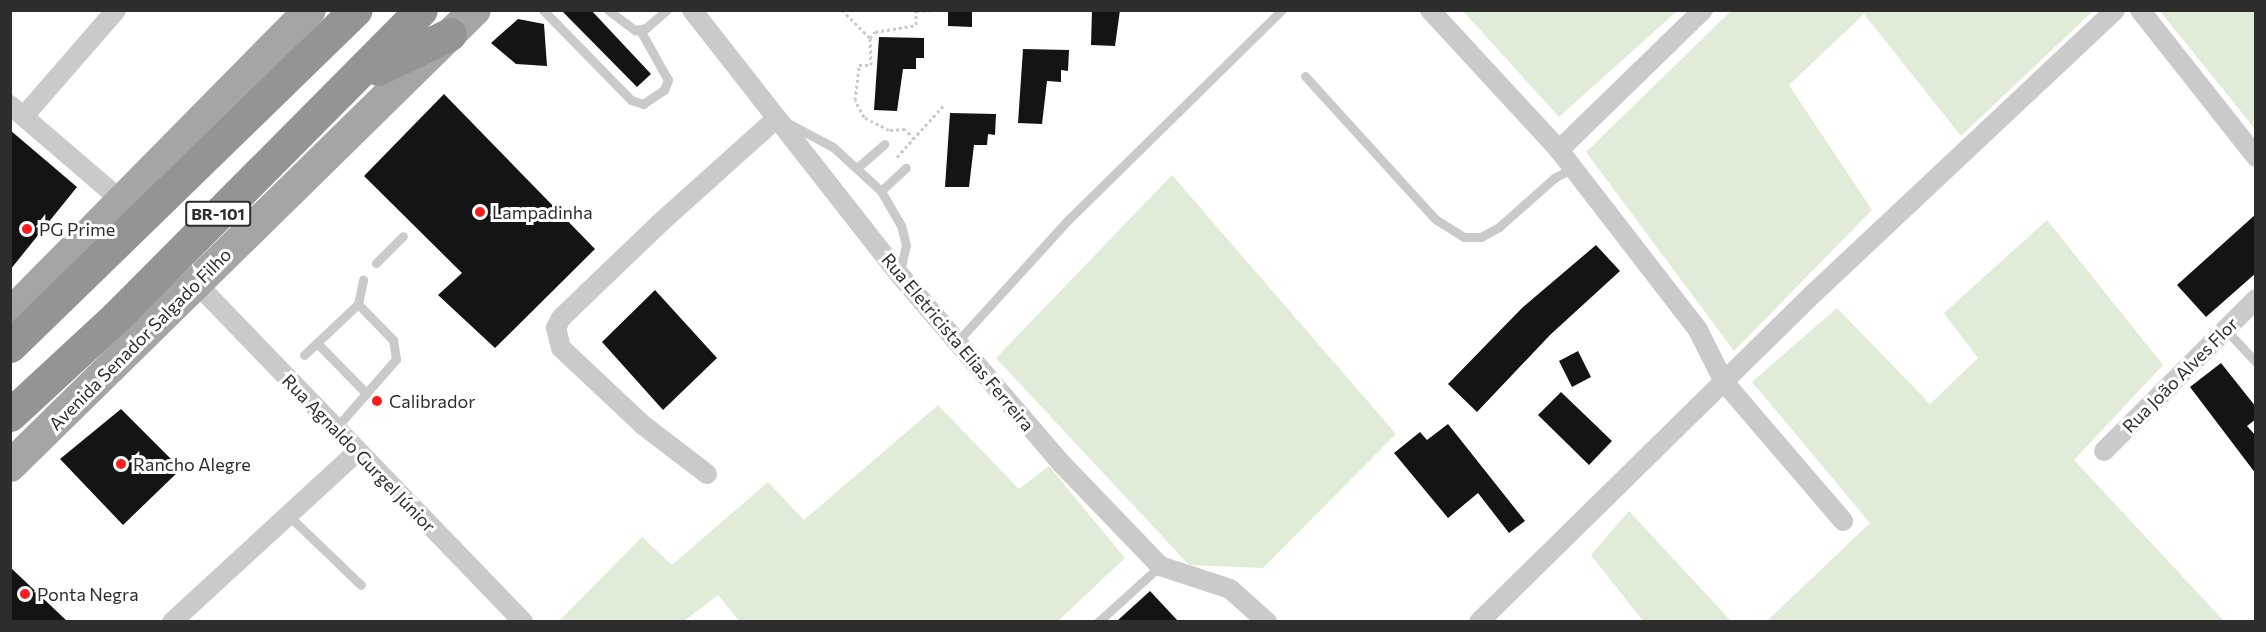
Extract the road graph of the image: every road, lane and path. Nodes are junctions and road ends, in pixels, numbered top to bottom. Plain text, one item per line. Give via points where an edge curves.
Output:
1 (116, 10) edge
2 (310, 10) edge
3 (356, 10) edge
4 (421, 10) edge
5 (475, 10) edge
6 (543, 10) edge
7 (608, 10) edge
8 (667, 10) edge
9 (692, 10) edge
10 (842, 10) edge
11 (936, 10) edge
12 (1282, 10) edge
13 (1430, 10) edge
14 (1703, 10) edge
15 (2115, 10) edge
16 (2140, 10) edge
17 (640, 30) junction
18 (450, 33) junction
19 (870, 38) junction
20 (1305, 76) dead end
21 (342, 89) junction
22 (943, 106) dead end
23 (17, 111) edge
24 (777, 118) junction
25 (914, 139) junction
26 (884, 144) dead end
27 (1559, 150) junction
28 (897, 156) dead end
29 (2256, 156) edge
30 (858, 167) junction
31 (906, 168) dead end
32 (1573, 168) junction
33 (881, 191) junction
34 (122, 201) junction
35 (403, 236) dead end
36 (376, 263) dead end
37 (899, 274) junction
38 (363, 280) dead end
39 (197, 284) junction
40 (2256, 299) edge
41 (358, 304) junction
42 (13, 305) edge
43 (2225, 329) junction
44 (956, 342) junction
45 (317, 343) junction
46 (10, 345) edge
47 (304, 355) dead end
48 (2255, 361) edge
49 (1724, 382) junction
50 (367, 394) junction
51 (10, 415) edge
52 (335, 429) junction
53 (2104, 451) dead end
54 (357, 452) junction
55 (10, 466) edge
56 (707, 474) dead end
57 (288, 515) junction
58 (1844, 521) dead end
59 (1160, 566) junction
60 (361, 585) dead end
61 (172, 621) edge
62 (524, 621) edge
63 (1098, 621) edge
64 (1267, 621) edge
65 (1479, 621) edge

1 - 23 street
2 - 34 main road
3 - 46 highway, BR-101
4 - 21 highway, Avenida Senador Salgado Filho / BR-101
5 - 18 main road, Avenida Senador Salgado Filho
6 - 17 lane via 631,100 643,104 664,90 668,74
7 - 17 lane via 627,28
8 - 17 lane
9 - 24 street, Rua Eletricista Elias Ferreira
10 - 19 path
11 - 19 path via 916,11 916,25 875,32
12 - 44 lane via 1069,219
13 - 27 street
14 - 27 street
15 - 49 street
16 - 29 street
18 - 21 highway
18 - 39 main road, Avenida Senador Salgado Filho
19 - 25 path via 871,66 859,65 855,100 864,117 889,130 905,129
20 - 32 lane via 1435,219 1464,237 1481,237 1499,227 1554,178
21 - 51 highway, Avenida Senador Salgado Filho / BR-101 via 117,316
22 - 25 path
23 - 34 street
24 - 30 lane via 833,147
24 - 37 street, Rua Eletricista Elias Ferreira
24 - 56 street via 660,223 561,318 556,328 561,348 643,425
25 - 28 path
26 - 30 lane
27 - 32 street
30 - 33 lane
31 - 33 lane
32 - 49 street via 1698,330
33 - 37 lane via 901,225 906,245
34 - 42 main road
35 - 36 lane
37 - 44 street, Rua Eletricista Elias Ferreira
38 - 41 lane
39 - 52 street, Rua Agnaldo Gurgel Júnior
39 - 55 main road, Avenida Senador Salgado Filho
40 - 43 street, Rua João Alves Flor
41 - 45 lane
41 - 50 lane via 393,340 397,350 391,369
43 - 48 lane
43 - 53 street, Rua João Alves Flor
44 - 59 street, Rua Eletricista Elias Ferreira via 1062,464
45 - 47 lane
45 - 50 lane
49 - 58 street
49 - 65 street
50 - 52 lane
52 - 54 street, Rua Agnaldo Gurgel Júnior
54 - 57 street
54 - 62 street, Rua Agnaldo Gurgel Júnior
57 - 60 lane
57 - 61 street
59 - 63 lane
59 - 64 street, Rua Eletricista Elias Ferreira via 1230,590

